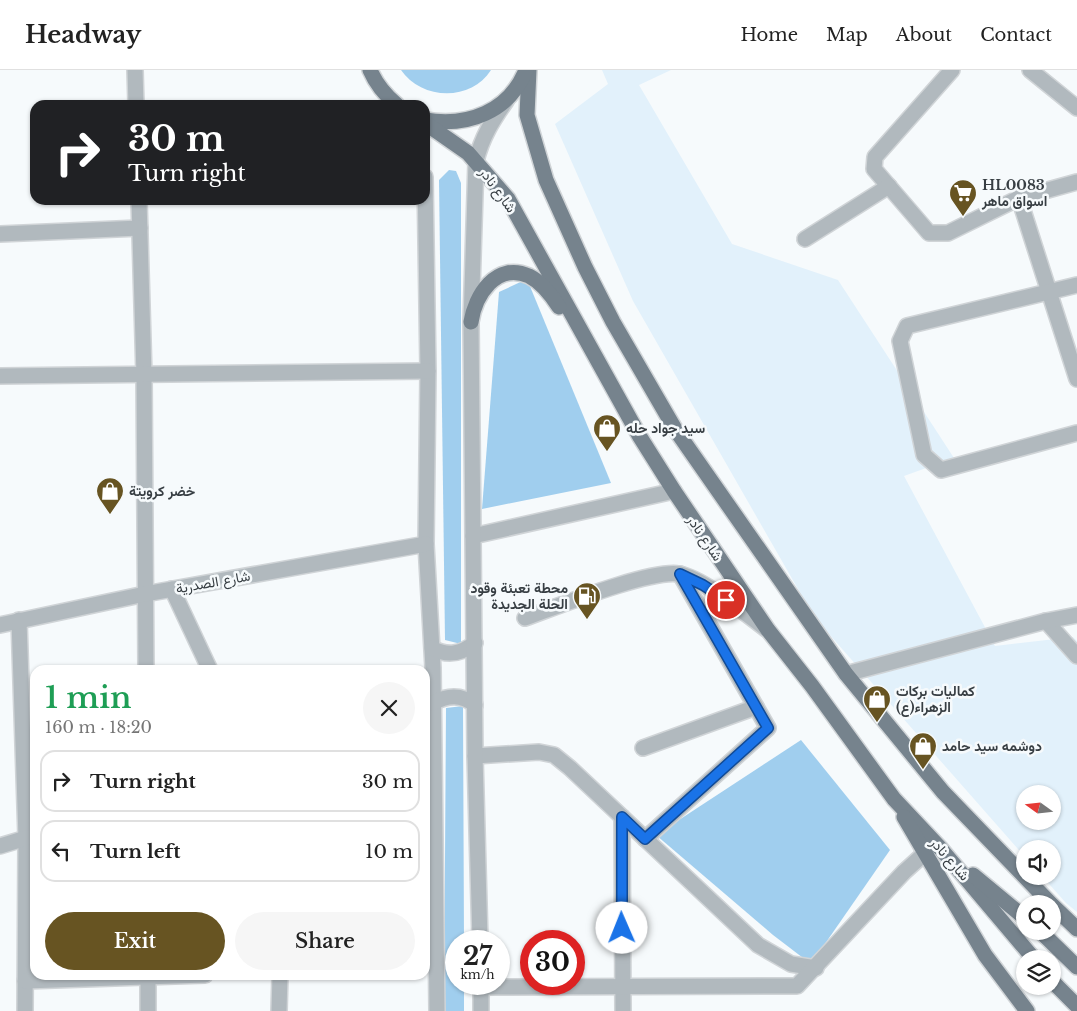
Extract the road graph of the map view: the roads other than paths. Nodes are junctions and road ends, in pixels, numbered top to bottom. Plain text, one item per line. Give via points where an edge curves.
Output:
1 (135, 70) edge
2 (528, 70) edge
3 (952, 70) edge
4 (1030, 70) edge
5 (369, 73) edge
6 (508, 99) junction
7 (136, 100) edge
8 (390, 100) edge
9 (1077, 108) edge
10 (430, 122) edge
11 (430, 125) edge
12 (476, 161) junction
13 (1077, 182) edge
14 (889, 186) junction
15 (1019, 198) junction
16 (139, 205) edge
17 (425, 205) edge
18 (140, 228) junction
19 (0, 234) edge
20 (805, 239) dead end
21 (1077, 285) edge
22 (1049, 292) junction
23 (471, 322) junction
24 (599, 365) junction
25 (428, 371) junction
26 (0, 376) edge
27 (144, 376) junction
28 (1077, 378) edge
29 (1077, 433) edge
30 (674, 491) junction
31 (473, 536) junction
32 (426, 544) junction
33 (680, 574) junction
34 (172, 589) junction
35 (145, 594) junction
36 (1077, 615) edge
37 (525, 618) dead end
38 (19, 620) junction
39 (1046, 621) junction
40 (0, 625) edge
41 (768, 630) junction
42 (475, 643) junction
43 (432, 648) junction
44 (1077, 656) edge
45 (146, 665) edge
46 (208, 665) edge
47 (846, 674) junction
48 (433, 703) junction
49 (475, 705) junction
50 (756, 707) junction
51 (643, 748) dead end
52 (475, 756) junction
53 (894, 799) junction
54 (622, 817) junction
55 (26, 838) junction
56 (645, 839) junction
57 (937, 844) junction
58 (0, 846) edge
59 (925, 853) junction
60 (1043, 895) edge
61 (1016, 910) edge
62 (1061, 913) edge
63 (1075, 927) edge
64 (480, 930) edge
65 (1049, 940) edge
66 (1026, 950) edge
67 (1077, 967) edge
68 (816, 968) junction
69 (431, 969) edge
70 (50, 980) edge
71 (148, 980) edge
72 (280, 980) edge
73 (25, 981) junction
74 (510, 985) edge
75 (623, 987) junction
76 (1061, 990) edge
77 (481, 995) edge
78 (1077, 1006) edge
79 (25, 1011) edge
80 (148, 1011) edge
81 (280, 1011) edge
82 (437, 1011) edge
83 (481, 1011) edge
84 (623, 1011) edge
85 (1027, 1011) edge

1 - 7 street
2 - 6 main road
2 - 47 main road via 528,115 546,180 613,322 675,429
3 - 14 street via 875,157 874,169
4 - 9 street
5 - 8 main road
6 - 10 main road via 469,121
6 - 12 street via 489,125
11 - 12 main road, شارع نادر
12 - 23 street
12 - 24 main road, شارع نادر via 508,199
13 - 15 street
14 - 15 street via 929,233 948,233
14 - 20 street
15 - 22 street
16 - 18 street
17 - 25 street
18 - 19 street
18 - 27 street
21 - 22 street
22 - 28 street
22 - 29 street via 907,326 900,340 924,455 941,470
23 - 24 main road via 474,306 489,283 509,273 529,276 546,290
23 - 31 street
24 - 30 main road, شارع نادر
25 - 27 street
25 - 32 street
26 - 27 street
27 - 35 street
30 - 31 street
30 - 41 main road, شارع نادر
31 - 42 street
32 - 34 street, شارع الصدرية
32 - 43 street
33 - 37 street via 645,578
33 - 41 street via 703,585
33 - 50 street
34 - 35 street, شارع الصدرية
34 - 46 street
35 - 38 street, شارع الصدرية
35 - 45 street
36 - 39 street
38 - 40 street, شارع الصدرية
38 - 55 street
39 - 44 street
39 - 47 street
41 - 53 main road, شارع نادر
42 - 43 street via 453,654
42 - 49 street
43 - 48 street
47 - 60 main road via 943,792
48 - 49 street via 455,696
48 - 69 street
49 - 52 street
50 - 51 street
50 - 56 street via 768,728
52 - 54 street via 539,752 554,755
52 - 64 street
53 - 57 main road, شارع نادر
53 - 59 main road
54 - 56 street
54 - 75 street
55 - 58 street
55 - 73 street
56 - 68 street via 758,945 792,964
57 - 59 street
57 - 61 main road
57 - 66 main road, شارع نادر
59 - 68 street
59 - 85 main road via 985,955
62 - 63 main road
65 - 67 main road
68 - 75 street via 797,986
69 - 82 street
70 - 73 street
71 - 80 street
72 - 81 street
73 - 79 street
74 - 75 street
75 - 84 street
76 - 78 main road
77 - 83 street

